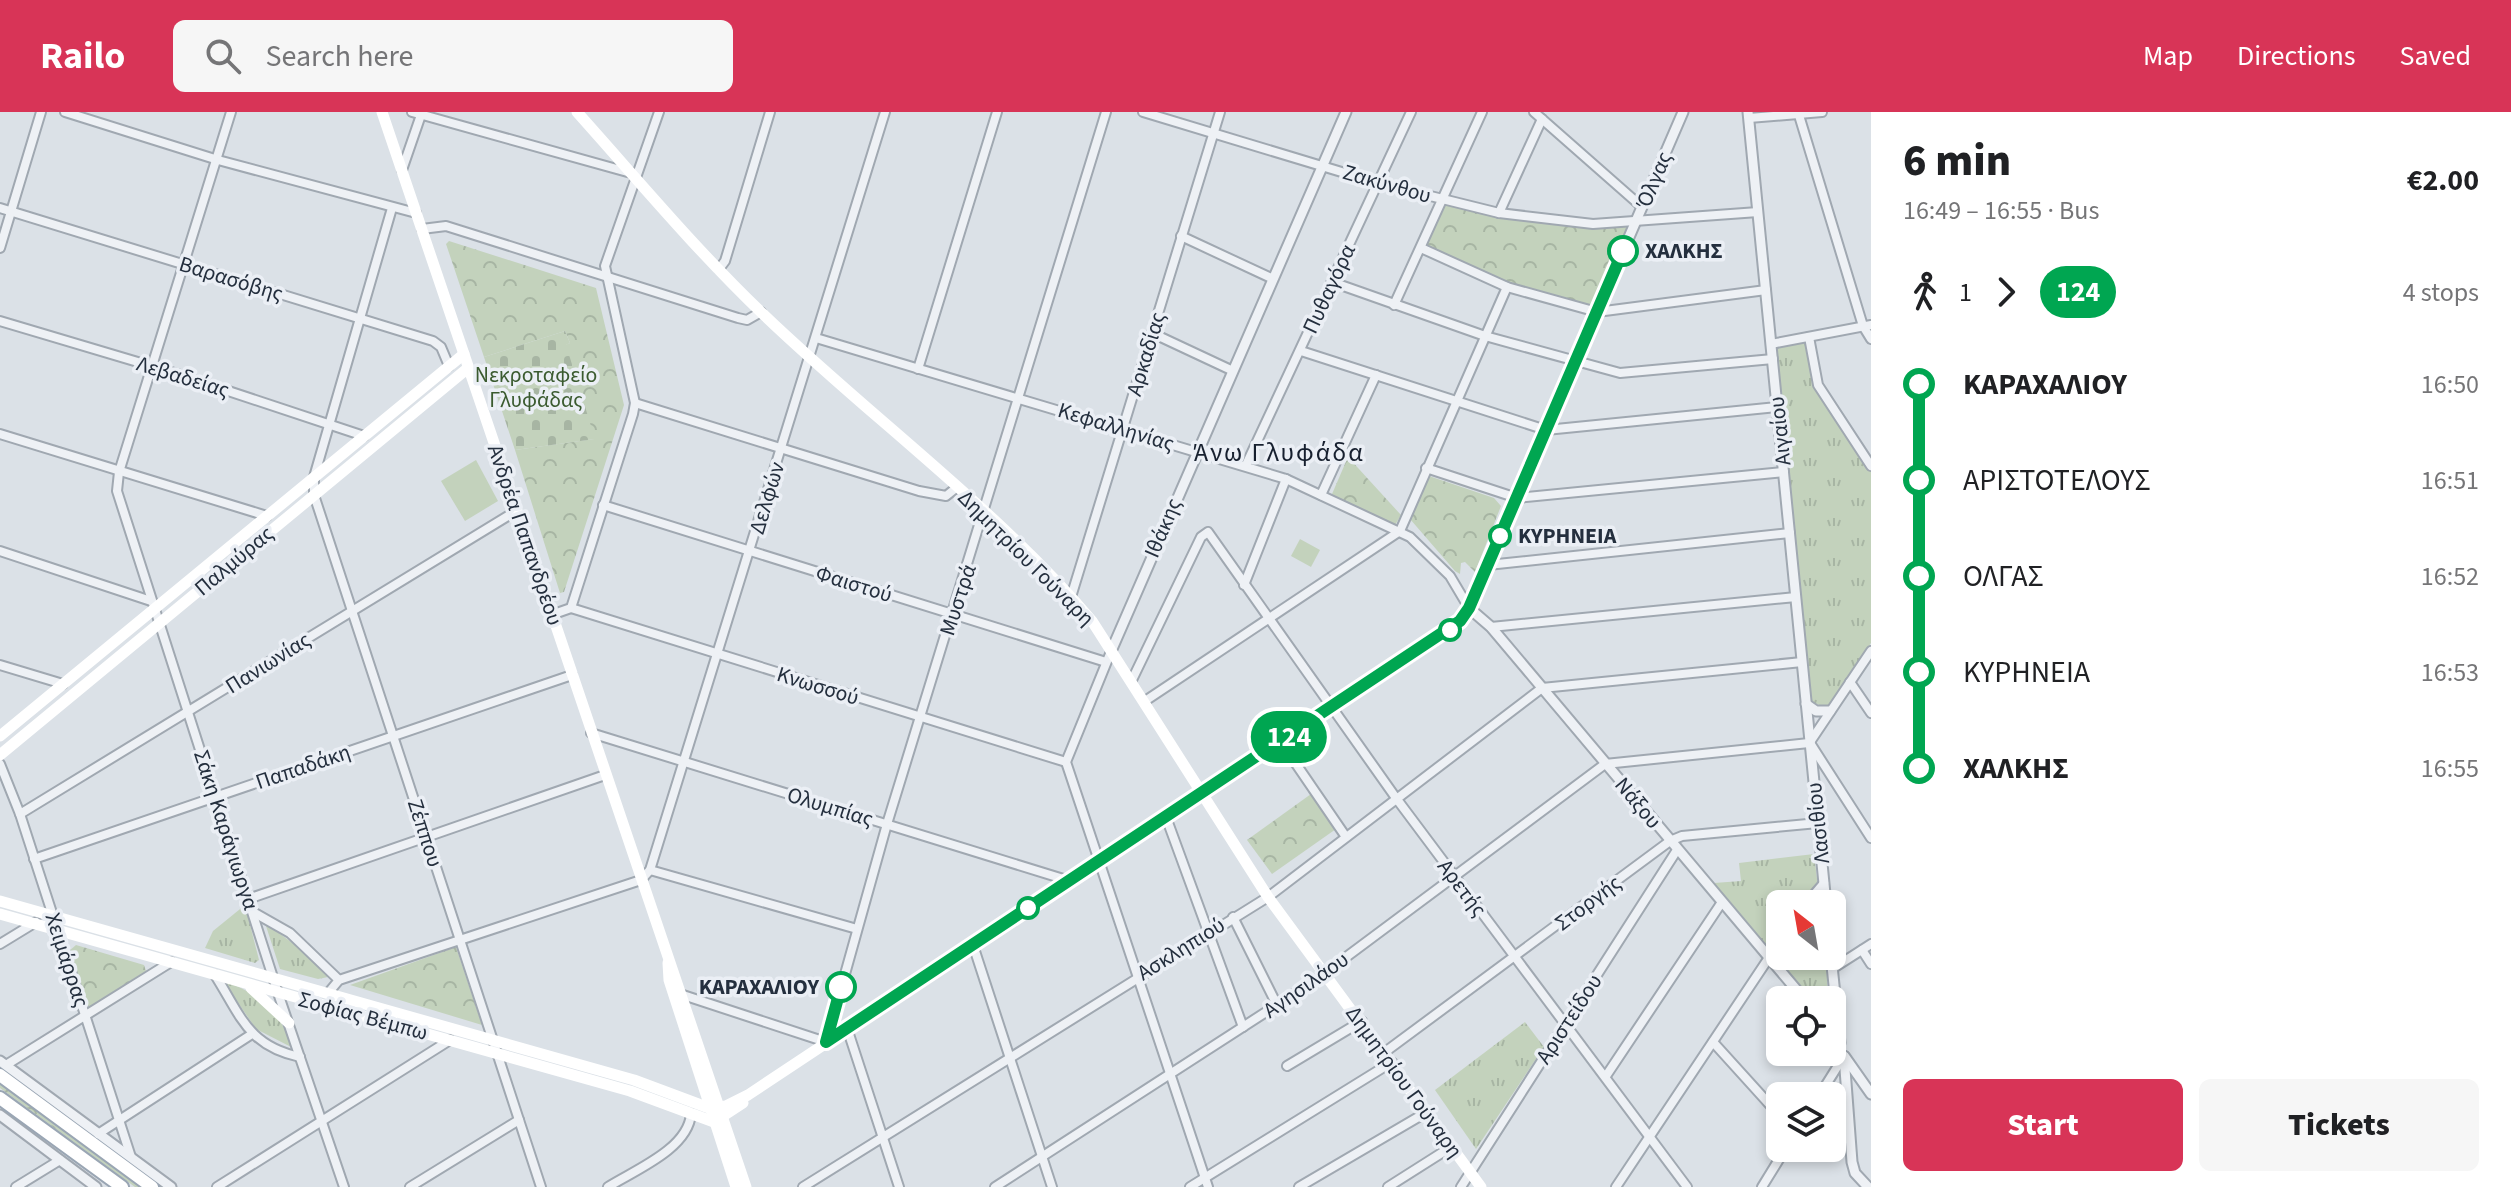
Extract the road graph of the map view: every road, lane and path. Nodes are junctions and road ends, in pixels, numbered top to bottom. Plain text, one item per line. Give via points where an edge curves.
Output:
1 (41, 112) edge
2 (65, 112) edge
3 (231, 112) edge
4 (382, 112) edge
5 (577, 112) edge
6 (659, 112) edge
7 (770, 112) edge
8 (885, 112) edge
9 (997, 112) edge
10 (1106, 112) edge
11 (1143, 112) edge
12 (1220, 112) edge
13 (1346, 112) edge
14 (1411, 112) edge
15 (1482, 112) edge
16 (1534, 112) edge
17 (1822, 112) edge
18 (418, 113) edge
19 (1680, 113) edge
20 (1799, 113) edge
21 (1748, 115) edge
22 (1542, 119) junction
23 (1213, 133) junction
24 (218, 160) junction
25 (1321, 165) junction
26 (402, 171) junction
27 (633, 175) junction
28 (1378, 183) junction
29 (1442, 200) junction
30 (1642, 207) junction
31 (0, 208) edge
32 (392, 208) junction
33 (12, 211) junction
34 (1758, 212) junction
35 (416, 213) junction
36 (1499, 213) junction
37 (1637, 219) junction
38 (422, 229) junction
39 (1181, 236) junction
40 (0, 248) edge
41 (1421, 248) junction
42 (184, 265) junction
43 (719, 269) junction
44 (607, 277) junction
45 (1271, 278) junction
46 (1332, 282) junction
47 (1507, 287) junction
48 (1766, 290) junction
49 (1394, 305) junction
50 (761, 312) junction
51 (1597, 312) junction
52 (359, 319) junction
53 (0, 321) edge
54 (1867, 326) edge
55 (1152, 333) junction
56 (1485, 336) junction
57 (1809, 337) junction
58 (816, 338) junction
59 (1871, 339) edge
60 (1771, 344) junction
61 (1301, 351) junction
62 (464, 354) junction
63 (811, 358) junction
64 (1773, 359) junction
65 (1575, 363) junction
66 (449, 366) junction
67 (154, 368) junction
68 (468, 368) junction
69 (918, 369) junction
70 (1231, 370) junction
71 (1376, 375) junction
72 (1019, 398) junction
73 (1455, 401) junction
74 (635, 403) junction
75 (1777, 407) junction
76 (329, 423) junction
77 (1123, 430) junction
78 (1546, 430) junction
79 (0, 434) edge
80 (364, 436) junction
81 (783, 447) junction
82 (1195, 451) junction
83 (1246, 465) junction
84 (1871, 466) edge
85 (1426, 468) junction
86 (119, 472) junction
87 (1784, 472) junction
88 (314, 477) junction
89 (1286, 479) junction
90 (956, 488) junction
91 (314, 495) junction
92 (1321, 495) junction
93 (1517, 498) junction
94 (603, 505) junction
95 (516, 511) junction
96 (985, 515) junction
97 (267, 516) junction
98 (1400, 531) junction
99 (1790, 533) junction
100 (0, 551) edge
101 (751, 552) junction
102 (1488, 565) junction
103 (1244, 585) junction
104 (1071, 597) junction
105 (1796, 597) junction
106 (153, 605) junction
107 (571, 608) junction
108 (1469, 608) junction
109 (352, 611) junction
110 (953, 613) junction
111 (551, 615) junction
112 (1267, 619) junction
113 (159, 623) junction
114 (1491, 627) junction
115 (1112, 649) junction
116 (1871, 651) edge
117 (717, 654) junction
118 (1106, 662) junction
119 (1802, 662) junction
120 (0, 665) edge
121 (572, 675) junction
122 (1132, 680) junction
123 (1850, 682) junction
124 (63, 684) junction
125 (1542, 688) junction
126 (1145, 701) junction
127 (1806, 704) junction
128 (1330, 708) junction
129 (1830, 711) junction
130 (187, 712) junction
131 (1871, 713) edge
132 (920, 718) junction
133 (591, 733) junction
134 (0, 736) edge
135 (393, 736) junction
136 (1281, 742) junction
137 (1809, 743) junction
138 (0, 755) edge
139 (684, 762) junction
140 (1066, 762) junction
141 (0, 764) edge
142 (1605, 764) junction
143 (605, 775) junction
144 (1203, 793) junction
145 (215, 797) junction
146 (1396, 798) junction
147 (20, 814) junction
148 (1166, 817) junction
149 (1818, 823) junction
150 (887, 824) junction
151 (426, 837) junction
152 (1346, 837) junction
153 (1871, 838) edge
154 (1673, 845) junction
155 (34, 859) junction
156 (1100, 861) junction
157 (650, 870) junction
158 (1453, 876) junction
159 (641, 880) junction
160 (1070, 881) junction
161 (1824, 883) junction
162 (1818, 890) edge
163 (1825, 890) edge
164 (1268, 897) junction
165 (248, 899) junction
166 (0, 901) edge
167 (1722, 902) junction
168 (253, 912) junction
169 (0, 914) edge
170 (53, 915) junction
171 (1233, 917) junction
172 (36, 922) junction
173 (57, 928) junction
174 (857, 929) junction
175 (1207, 933) junction
176 (460, 941) junction
177 (0, 944) edge
178 (1871, 944) edge
179 (973, 945) junction
180 (1862, 950) junction
181 (1766, 953) edge
182 (1514, 958) junction
183 (667, 959) junction
184 (1846, 960) edge
185 (1766, 961) edge
186 (172, 962) junction
187 (1871, 964) edge
188 (1780, 970) edge
189 (1325, 973) junction
190 (215, 975) junction
191 (273, 976) junction
192 (1138, 976) junction
193 (339, 980) junction
194 (245, 983) junction
195 (1794, 986) edge
196 (329, 992) junction
197 (278, 993) junction
198 (683, 995) junction
199 (1277, 1005) junction
200 (84, 1014) junction
201 (1362, 1021) junction
202 (289, 1023) junction
203 (1565, 1026) junction
204 (1243, 1027) junction
205 (847, 1028) junction
206 (252, 1034) junction
207 (451, 1039) junction
208 (492, 1039) junction
209 (826, 1042) junction
210 (1713, 1042) junction
211 (497, 1052) junction
212 (1009, 1056) junction
213 (300, 1057) junction
214 (1388, 1057) junction
215 (1846, 1059) edge
216 (1287, 1066) dead end
217 (1845, 1066) edge
218 (2, 1067) edge
219 (1171, 1075) junction
220 (1606, 1076) junction
221 (1871, 1094) edge
222 (0, 1098) edge
223 (1766, 1101) edge
224 (1427, 1112) junction
225 (691, 1114) junction
226 (716, 1114) junction
227 (0, 1115) edge
228 (119, 1119) junction
229 (519, 1120) junction
230 (322, 1121) junction
231 (98, 1134) junction
232 (882, 1136) junction
233 (1650, 1136) junction
234 (1451, 1147) junction
235 (131, 1157) junction
236 (1042, 1157) junction
237 (60, 1160) junction
238 (1777, 1162) edge
239 (1469, 1173) junction
240 (1206, 1182) edge
241 (16, 1187) edge
242 (96, 1187) edge
243 (122, 1187) edge
244 (152, 1187) edge
245 (171, 1187) edge
246 (217, 1187) edge
247 (344, 1187) edge
248 (410, 1187) edge
249 (541, 1187) edge
250 (608, 1187) edge
251 (736, 1187) edge
252 (746, 1187) edge
253 (803, 1187) edge
254 (899, 1187) edge
255 (995, 1187) edge
256 (1052, 1187) edge
257 (1190, 1187) edge
258 (1299, 1187) edge
259 (1388, 1187) edge
260 (1461, 1187) edge
261 (1481, 1187) edge
262 (1616, 1187) edge
263 (1687, 1187) edge
264 (1762, 1187) edge
265 (1868, 1187) edge

1 - 33 street
2 - 24 street
3 - 24 street
4 - 26 main road, Ανδρέα Παπανδρέου
5 - 27 main road, Δημητρίου Γούναρη
6 - 27 street
7 - 43 street
8 - 58 street, Δελφών
9 - 69 street
10 - 72 street, Μυστρά
11 - 23 street, Ζακύνθου
12 - 23 street, Αρκαδίας
13 - 25 street, Ιθάκης
14 - 28 street, Πυθαγόρα
15 - 29 street
16 - 22 street
17 - 20 street
18 - 26 street
18 - 27 street
19 - 30 street, Όλγας
20 - 21 street
20 - 54 street
21 - 34 street, Αιγαίου
22 - 30 street
22 - 36 street
23 - 25 street, Ζακύνθου
23 - 39 street, Αρκαδίας
24 - 32 street
24 - 42 street
25 - 28 street, Ζακύνθου
25 - 45 street, Ιθάκης
26 - 35 main road, Ανδρέα Παπανδρέου
27 - 43 main road, Δημητρίου Γούναρη
27 - 44 street via 606,254
28 - 29 street, Ζακύνθου
28 - 46 street, Πυθαγόρα
29 - 36 street, Ζακύνθου
29 - 41 street
30 - 37 street, Όλγας
31 - 33 street, Βαρασόβης
32 - 35 street
32 - 52 street, Ζέππου
33 - 40 street
33 - 42 street, Βαρασόβης
34 - 37 street, Ζακύνθου
34 - 48 street, Αιγαίου
35 - 38 main road, Ανδρέα Παπανδρέου
36 - 37 street, Ζακύνθου via 1593,224
37 - 51 street, Όλγας
38 - 44 street via 446,226
38 - 62 main road, Ανδρέα Παπανδρέου
39 - 45 street
39 - 55 street, Αρκαδίας
41 - 47 street
41 - 49 street
42 - 52 street, Βαρασόβης
42 - 67 street
43 - 50 main road, Δημητρίου Γούναρη
44 - 50 street via 738,318 747,320
44 - 74 street
45 - 70 street, Ιθάκης
46 - 49 street
46 - 61 street, Πυθαγόρα
47 - 51 street
47 - 56 street
48 - 51 street
48 - 60 street, Αιγαίου
49 - 56 street
50 - 63 main road, Δημητρίου Γούναρη
51 - 65 street, Όλγας
52 - 66 street, Βαρασόβης via 433,341
52 - 76 street, Ζέππου
53 - 67 street, Λεβαδείας
54 - 57 street
54 - 59 street
55 - 70 street
55 - 77 street, Αρκαδίας
56 - 65 street
56 - 73 street
57 - 60 street
57 - 84 street via 1818,385
58 - 63 street, Δελφών
58 - 69 street, Κεφαλληνίας
60 - 64 street, Αιγαίου
61 - 71 street
61 - 83 street, Πυθαγόρα
62 - 66 main road, Παλμύρας
62 - 68 main road, Ανδρέα Παπανδρέου
63 - 81 street, Δελφών
63 - 90 main road, Δημητρίου Γούναρη
64 - 65 street via 1620,373
64 - 75 street, Αιγαίου
65 - 78 street, Όλγας
66 - 80 main road, Παλμύρας
67 - 76 street, Λεβαδείας
67 - 86 street
68 - 91 main road, Παλμύρας
68 - 95 main road, Ανδρέα Παπανδρέου
69 - 72 street, Κεφαλληνίας
70 - 82 street, Ιθάκης
71 - 73 street
71 - 92 street
72 - 77 street, Κεφαλληνίας
72 - 96 street, Μυστρά
73 - 78 street
73 - 85 street
74 - 81 street
74 - 94 street
75 - 78 street
75 - 87 street, Αιγαίου
76 - 80 street, Λεβαδείας
76 - 88 street, Ζέππου
77 - 82 street, Κεφαλληνίας
77 - 104 street, Αρκαδίας
78 - 93 street, Όλγας
79 - 86 street
80 - 88 main road, Παλμύρας
81 - 90 street via 939,496
81 - 101 street, Δελφών
82 - 83 street, Κεφαλληνίας
82 - 115 street, Ιθάκης
83 - 89 street, Κεφαλληνίας
85 - 93 street
85 - 98 street
86 - 97 street
86 - 106 street, Σάκη Καράγιωργα via 117,491
87 - 93 street
87 - 99 street, Αιγαίου
88 - 91 street, Ζέππου
88 - 97 main road, Παλμύρας
89 - 92 street, Κεφαλληνίας
89 - 103 street
90 - 96 main road, Δημητρίου Γούναρη
91 - 109 street, Ζέππου
91 - 113 main road, Παλμύρας
92 - 98 street, Κεφαλληνίας
93 - 102 street, Όλγας
94 - 101 street, Φαιστού
94 - 107 street
95 - 109 street, Πανιωνίας
95 - 111 main road, Ανδρέα Παπανδρέου
96 - 104 main road, Δημητρίου Γούναρη
96 - 110 street, Μυστρά
97 - 106 main road, Παλμύρας
98 - 108 street, Κεφαλληνίας via 1434,558
98 - 112 street
99 - 102 street
99 - 105 street, Αιγαίου
100 - 106 street
101 - 110 street, Φαιστού
101 - 117 street, Δελφών
102 - 108 street, Όλγας
103 - 112 street, Αρετής
103 - 122 street, Αρετής via 1206,532
104 - 115 main road, Δημητρίου Γούναρη
105 - 114 street
105 - 119 street, Αιγαίου
106 - 113 street, Σάκη Καράγιωργα
106 - 124 main road, Παλμύρας
107 - 111 street
107 - 117 street, Κνωσσού
108 - 114 street, Νάξου
108 - 128 street, Όλγας via 1446,633
109 - 130 street, Πανιωνίας
109 - 135 street, Ζέππου
110 - 118 street, Φαιστού
110 - 132 street, Μυστρά
111 - 121 main road, Ανδρέα Παπανδρέου
112 - 126 street
112 - 128 street, Αρετής
113 - 130 street, Σάκη Καράγιωργα
113 - 138 main road, Παλμύρας
114 - 125 street, Νάξου
115 - 118 street, Ιθάκης
115 - 122 main road, Δημητρίου Γούναρη
116 - 123 street
117 - 132 street, Κνωσσού
117 - 139 street, Δελφών
118 - 140 street, Ιθάκης
119 - 125 street
119 - 127 street, Αιγαίου
120 - 124 street
121 - 133 main road, Ανδρέα Παπανδρέου
121 - 135 street, Παπαδάκη
122 - 126 main road, Δημητρίου Γούναρη
123 - 129 street
123 - 131 street
124 - 134 main road, Παλμύρας
125 - 142 street, Νάξου
125 - 146 street, Ασκληπιού
126 - 144 main road, Δημητρίου Γούναρη
127 - 129 street
127 - 137 street, Αιγαίου
128 - 136 street, Όλγας
128 - 146 street, Αρετής
129 - 137 street
130 - 145 street, Σάκη Καράγιωργα
130 - 147 street, Πανιωνίας
132 - 140 street, Κνωσσού
132 - 150 street, Μυστρά
133 - 139 street, Ολυμπίας
133 - 143 main road, Ανδρέα Παπανδρέου
135 - 145 street, Παπαδάκη
135 - 151 street, Ζέππου
136 - 144 street, Όλγας
136 - 152 street
137 - 142 street
137 - 149 street, Λασιθίου
137 - 153 street
139 - 150 street, Ολυμπίας
139 - 157 street, Δελφών
140 - 156 street
141 - 147 street, Χειμάρρας
142 - 154 street, Νάξου
142 - 158 street, Αγησιλάου
143 - 151 street
143 - 159 main road, Ανδρέα Παπανδρέου
144 - 148 main road, Όλγας
144 - 164 main road, Δημητρίου Γούναρη
145 - 155 street, Παπαδάκη
145 - 165 street, Σάκη Καράγιωργα
146 - 152 street, Ασκληπιού
146 - 158 street, Αρετής
147 - 155 street, Χειμάρρας
148 - 156 main road, Όλγας
148 - 175 street
149 - 154 street, Στοργής via 1682,836
149 - 161 street, Λασιθίου
150 - 160 street, Ολυμπίας
150 - 174 street, Μυστρά
151 - 165 street
151 - 176 street, Ζέππου
152 - 164 street, Ασκληπιού
154 - 167 street, Νάξου
154 - 182 street, Στοργής
154 - 203 street, Αριστείδου
155 - 170 street, Χειμάρρας
156 - 160 main road, Όλγας
156 - 192 street
157 - 159 street, Δελφών
157 - 174 street
158 - 182 street, Αρετής
158 - 189 street, Αγησιλάου
159 - 176 street
159 - 183 main road, Ανδρέα Παπανδρέου
160 - 179 main road, Όλγας
161 - 162 street
161 - 163 street, Λασιθίου
164 - 171 street, Ασκληπιού
164 - 189 main road, Δημητρίου Γούναρη
165 - 168 street, Σάκη Καράγιωργα
166 - 170 main road, Σοφίας Βέμπω
167 - 181 street, Νάξου
167 - 220 street
168 - 191 street, Σάκη Καράγιωργα
168 - 193 street via 290,933
169 - 172 main road, Σοφίας Βέμπω
170 - 173 street, Χειμάρρας
170 - 191 main road, Σοφίας Βέμπω
171 - 175 street, Ασκληπιού
171 - 199 street
172 - 173 main road, Σοφίας Βέμπω
172 - 177 street
173 - 186 main road, Σοφίας Βέμπω
173 - 200 street, Χειμάρρας
174 - 209 street, Μυστρά
175 - 192 street, Ασκληπιού
175 - 204 street
176 - 193 street
176 - 208 street, Ζέππου
178 - 180 street
179 - 205 main road, Όλγας
179 - 212 street
180 - 184 street
180 - 187 street
182 - 203 street, Αρετής
182 - 214 street, Στοργής
183 - 198 main road, Ανδρέα Παπανδρέου
183 - 226 main road, Ανδρέα Παπανδρέου via 669,980
185 - 210 street
186 - 190 main road, Σοφίας Βέμπω
186 - 200 street
188 - 195 street, Νάξου
189 - 199 street, Αγησιλάου
189 - 201 main road, Δημητρίου Γούναρη
190 - 194 main road, Σοφίας Βέμπω
190 - 206 street
191 - 196 main road, Σοφίας Βέμπω
191 - 197 street, Σάκη Καράγιωργα
192 - 212 street, Ασκληπιού
192 - 219 street
193 - 196 street
194 - 197 main road, Σοφίας Βέμπω
194 - 202 main road
196 - 208 main road, Σοφίας Βέμπω
197 - 202 street, Σάκη Καράγιωργα
197 - 207 main road, Σοφίας Βέμπω
198 - 209 street
198 - 226 main road, Ανδρέα Παπανδρέου
199 - 204 street, Αγησιλάου
200 - 218 street
200 - 228 street, Χειμάρρας
201 - 214 main road, Δημητρίου Γούναρη
201 - 216 street
202 - 213 street, Σάκη Καράγιωργα
203 - 220 street, Αρετής
203 - 239 street, Αριστείδου
204 - 219 street, Αγησιλάου
205 - 209 main road, Όλγας
205 - 232 street
206 - 213 street via 273,1049
206 - 228 street
207 - 211 main road, Σοφίας Βέμπω
207 - 230 street
208 - 211 street, Ζέππου
208 - 226 main road, Σοφίας Βέμπω via 634,1080
209 - 226 main road, Όλγας
210 - 223 street
210 - 233 street
211 - 225 main road, Σοφίας Βέμπω
211 - 229 street, Ζέππου
212 - 232 street, Ασκληπιού
212 - 236 street
213 - 230 street, Σάκη Καράγιωργα
214 - 224 main road, Δημητρίου Γούναρη
214 - 240 street, Στοργής
215 - 221 street
217 - 265 street via 1852,1162
218 - 231 street
218 - 244 main road
219 - 236 street, Αγησιλάου
219 - 240 street
220 - 233 street, Αρετής
222 - 243 main road
224 - 234 main road, Δημητρίου Γούναρη
224 - 258 street
225 - 226 main road, Σοφίας Βέμπω
225 - 250 street via 681,1139
226 - 251 main road, Ανδρέα Παπανδρέου
226 - 252 main road, Ανδρέα Παπανδρέου
227 - 237 street
228 - 231 street
228 - 235 street, Χειμάρρας
229 - 248 street
229 - 249 street, Ζέππου
230 - 246 street
230 - 247 street, Σάκη Καράγιωργα
231 - 235 street
232 - 253 street, Ασκληπιού
232 - 254 street
233 - 262 street
233 - 263 street, Αρετής
234 - 239 main road, Δημητρίου Γούναρη
234 - 259 street
235 - 245 street
236 - 255 street, Αγησιλάου
236 - 256 street
237 - 241 street
237 - 242 street
238 - 264 street
239 - 260 street, Αριστείδου
239 - 261 main road, Δημητρίου Γούναρη
240 - 257 street, Στοργής

